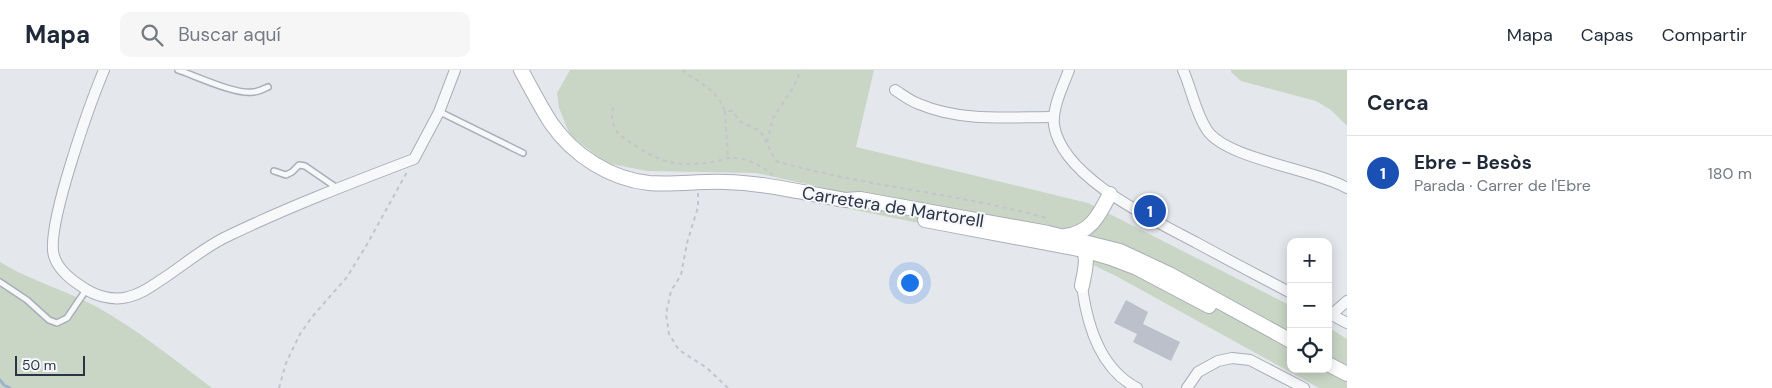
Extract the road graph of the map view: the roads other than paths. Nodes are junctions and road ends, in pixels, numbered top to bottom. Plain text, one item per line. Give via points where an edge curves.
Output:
1 (104, 70) edge
2 (178, 70) edge
3 (455, 70) edge
4 (521, 70) edge
5 (1069, 70) edge
6 (1183, 70) edge
7 (268, 87) dead end
8 (895, 90) dead end
9 (439, 112) junction
10 (1054, 117) junction
11 (523, 153) dead end
12 (274, 170) dead end
13 (337, 188) junction
14 (1347, 188) edge
15 (1110, 194) junction
16 (845, 200) junction
17 (1098, 219) junction
18 (1048, 233) junction
19 (1065, 242) junction
20 (1118, 254) junction
21 (1082, 260) junction
22 (0, 282) edge
23 (1082, 286) joint
24 (86, 290) junction
25 (1287, 291) edge
26 (1347, 301) edge
27 (1332, 312) edge
28 (1332, 315) edge
29 (1347, 323) edge
30 (1287, 339) edge
31 (1287, 344) edge
32 (1332, 366) edge
33 (1347, 374) edge
34 (1137, 388) edge
35 (1187, 388) edge
36 (1304, 388) edge

1 - 24 street via 85,121 53,234 54,257 68,276
2 - 7 lane via 241,92
3 - 9 street
4 - 16 main road, Carretera de Martorell via 559,134 597,166 617,175 660,183 741,183
5 - 10 street
6 - 14 street via 1202,122 1215,140 1269,162 1328,178
8 - 10 street via 917,104 966,117
9 - 11 lane
9 - 13 street via 414,159
10 - 15 street via 1061,143 1073,162
12 - 13 lane via 286,175 299,165 305,166
13 - 24 street via 225,237 139,294 112,298
15 - 17 main road
15 - 25 street
16 - 18 main road, Carretera de Martorell via 860,199
16 - 19 main road via 919,219
17 - 19 main road
17 - 20 main road via 1102,237
18 - 19 main road, Carretera de Martorell
18 - 21 main road via 1078,244
19 - 20 main road, Carretera de Martorell
19 - 21 main road
20 - 21 main road via 1102,248 1087,248
20 - 30 main road, Carretera de Martorell via 1186,283
20 - 31 main road via 1137,268
21 - 23 main road via 1078,274
22 - 24 lane via 56,323 67,318
23 - 34 street via 1087,318 1100,350 1119,375
26 - 27 street
28 - 29 street
32 - 33 main road
35 - 36 street via 1198,372 1218,361 1232,358 1250,360

